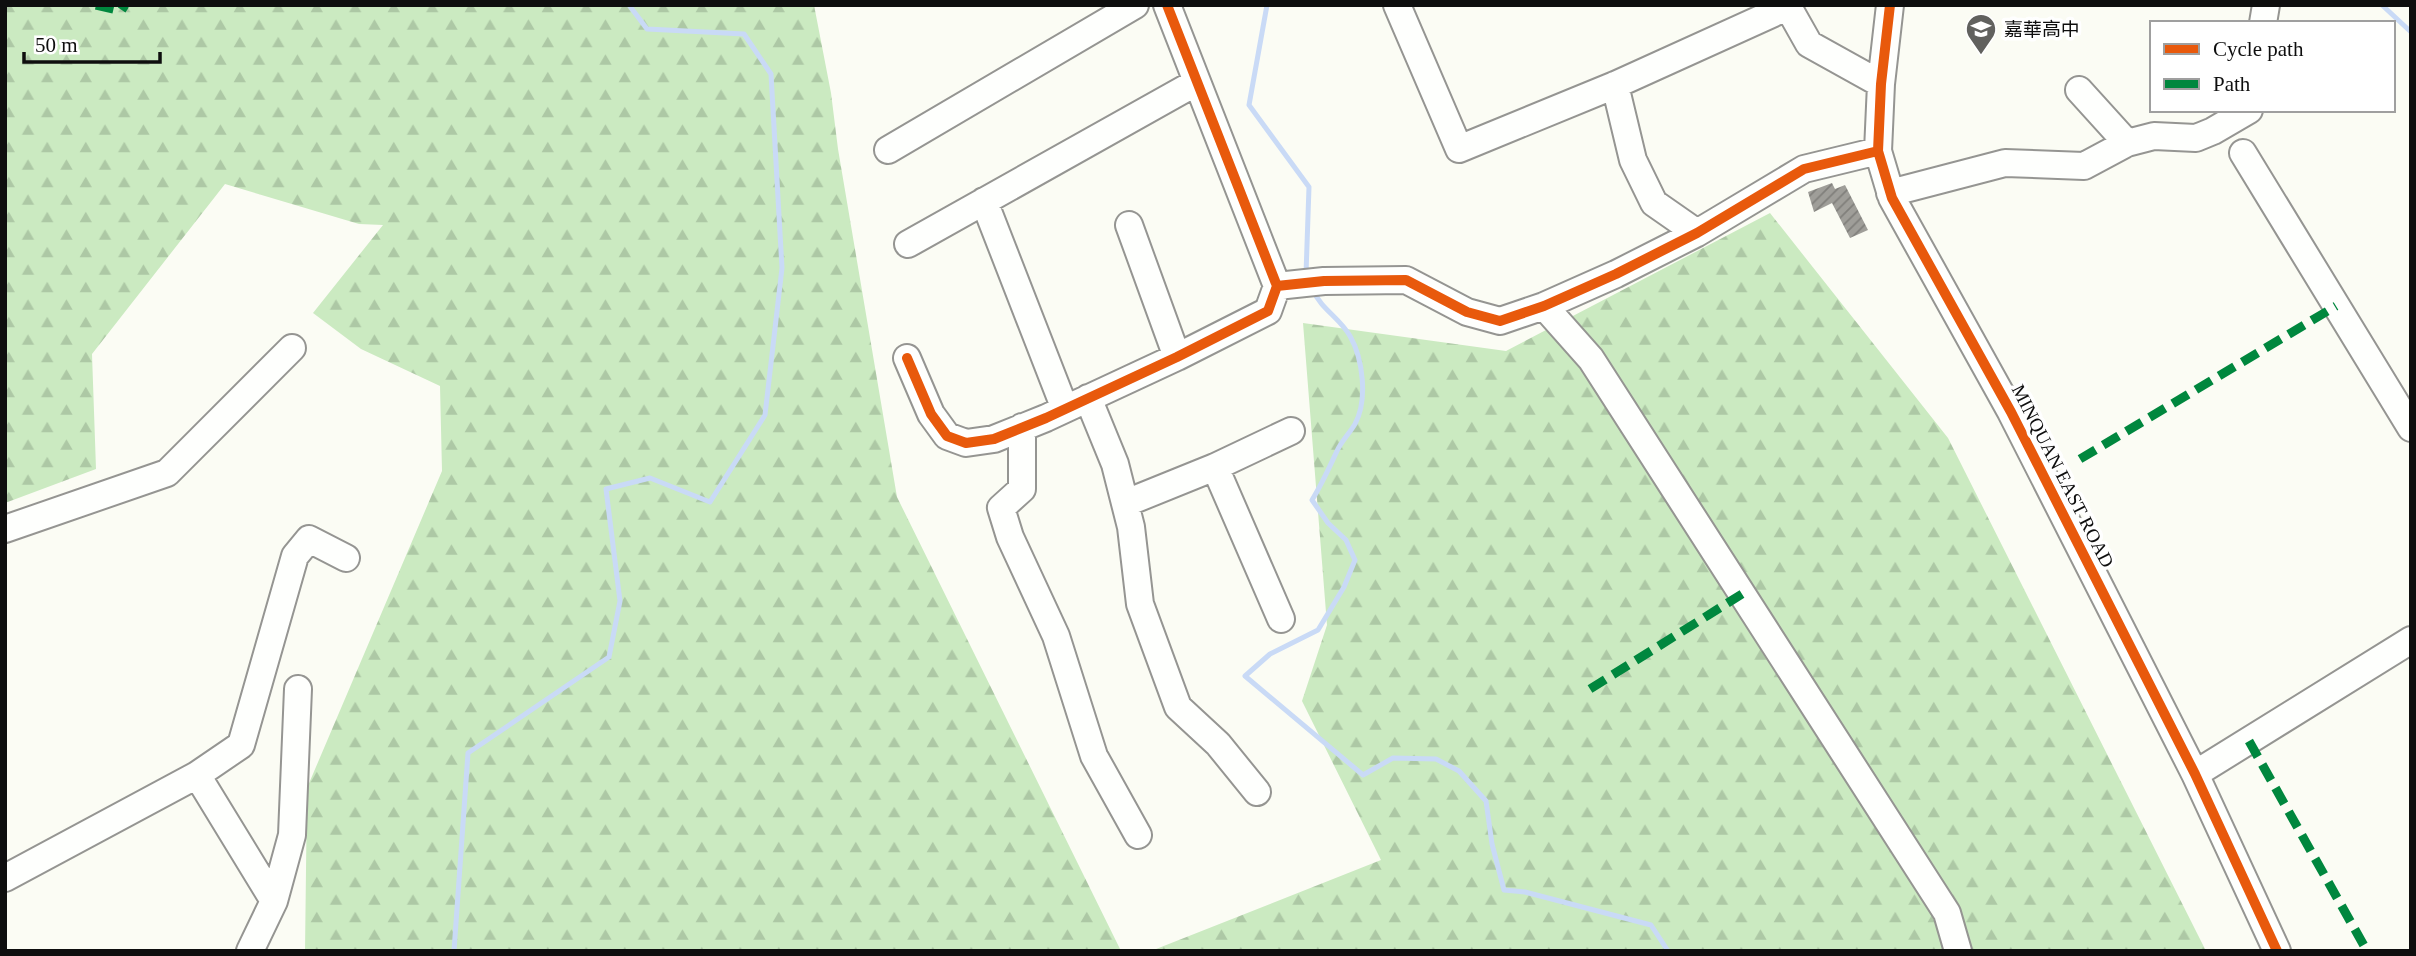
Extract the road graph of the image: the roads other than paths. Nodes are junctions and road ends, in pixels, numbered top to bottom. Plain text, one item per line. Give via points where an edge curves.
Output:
1 (1135, 5) edge
2 (1167, 5) edge
3 (1397, 5) edge
4 (1890, 5) edge
5 (1787, 6) edge
6 (1197, 82) junction
7 (1881, 84) junction
8 (1615, 85) junction
9 (2079, 90) dead end
10 (2246, 112) edge
11 (2127, 143) junction
12 (888, 150) dead end
13 (1878, 150) junction
14 (2244, 153) dead end
15 (1890, 193) junction
16 (984, 201) junction
17 (1129, 225) dead end
18 (1697, 233) junction
19 (908, 244) dead end
20 (1277, 286) junction
21 (1544, 306) junction
22 (292, 348) dead end
23 (1177, 357) junction
24 (907, 358) dead end
25 (1076, 404) junction
26 (1022, 428) junction
27 (2411, 428) edge
28 (1291, 431) dead end
29 (1214, 467) junction
30 (1126, 503) junction
31 (5, 529) edge
32 (346, 558) dead end
33 (1281, 619) dead end
34 (2411, 640) edge
35 (298, 689) dead end
36 (2195, 774) junction
37 (197, 775) junction
38 (1257, 792) dead end
39 (1138, 835) dead end
40 (5, 878) edge
41 (274, 901) junction
42 (250, 951) edge
43 (1958, 951) edge
44 (2277, 951) edge

1 - 12 street
2 - 6 street
3 - 8 street via 1459,149
4 - 7 street, MINQUAN EAST ROAD
5 - 7 street via 1809,44
5 - 8 street
6 - 16 street
6 - 20 street
7 - 13 street, MINQUAN EAST ROAD
8 - 18 street via 1633,160 1654,204
9 - 11 street
10 - 11 street via 2196,138 2154,136
11 - 15 street via 2084,166 2005,163
13 - 15 street, MINQUAN EAST ROAD
13 - 18 street via 1804,169
14 - 27 street
15 - 36 street, MINQUAN EAST ROAD via 2011,412
16 - 19 street
16 - 25 street
17 - 23 street
18 - 21 street
20 - 21 street via 1406,280 1467,312 1500,321
20 - 23 street via 1268,310
21 - 43 street via 1591,359 1918,867 1947,913
22 - 31 street via 167,473
23 - 25 street
24 - 26 street via 931,414 947,436 966,443
25 - 26 street
25 - 30 street via 1115,464
26 - 39 street via 1022,489 1001,508 1056,636 1094,756
28 - 29 street
29 - 30 street
29 - 33 street
30 - 38 street via 1140,604 1178,707 1218,744
32 - 37 street via 309,538 295,556 241,745
34 - 36 street
35 - 41 street via 292,835
36 - 44 street, MINQUAN EAST ROAD
37 - 40 street
37 - 41 street
41 - 42 street

